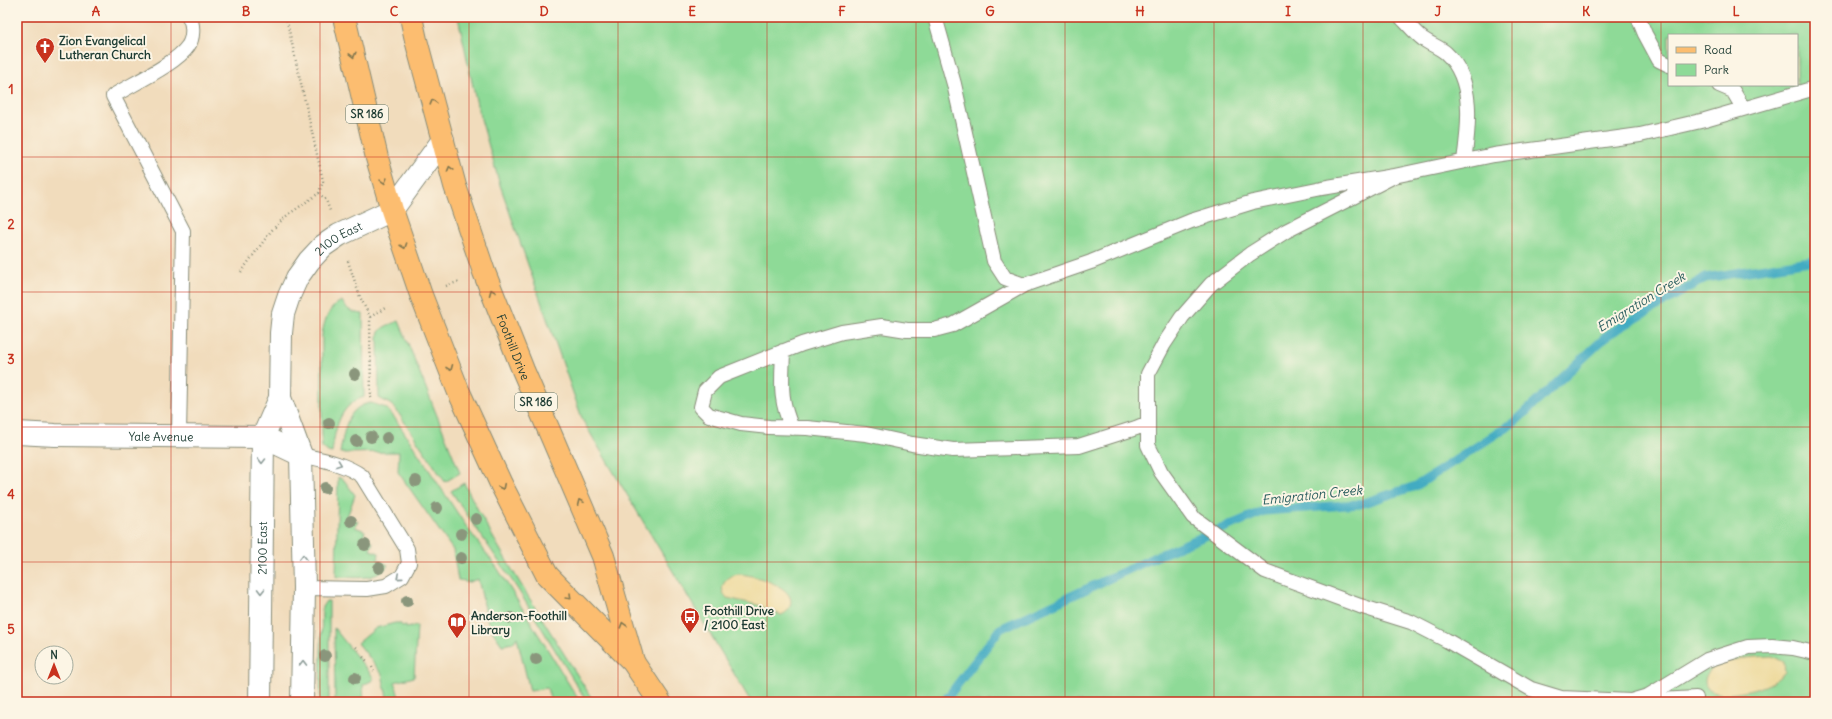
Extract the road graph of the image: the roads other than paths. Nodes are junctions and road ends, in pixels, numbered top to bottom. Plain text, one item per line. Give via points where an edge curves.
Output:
1 (189, 17) edge
2 (344, 17) edge
3 (411, 17) edge
4 (935, 17) edge
5 (1401, 17) edge
6 (1638, 17) edge
7 (1668, 65) edge
8 (1721, 86) edge
9 (1815, 88) edge
10 (1743, 108) junction
11 (443, 140) junction
12 (1464, 161) junction
13 (1394, 176) junction
14 (392, 210) junction
15 (1024, 285) junction
16 (784, 351) junction
17 (280, 398) junction
18 (1148, 423) junction
19 (792, 428) junction
20 (17, 432) edge
21 (180, 435) junction
22 (263, 437) junction
23 (301, 455) junction
24 (304, 588) junction
25 (1815, 653) edge
26 (633, 662) junction
27 (1696, 698) dead end
28 (1631, 701) edge
29 (260, 702) edge
30 (302, 702) edge
31 (660, 702) edge

1 - 21 lane via 192,32 187,48 170,62 113,96 183,231
2 -> 14 main road, SR 186 via 377,158
11 -> 3 main road, SR 186
4 - 15 lane via 954,84 994,261 1005,278
5 - 12 lane via 1422,38 1446,53 1458,68 1466,92 1469,123
6 - 7 lane via 1659,60
8 - 10 lane via 1733,91
9 - 10 lane
10 - 12 lane via 1640,135
11 - 14 street, 2100 East
26 -> 11 main road, Foothill Drive / SR 186 via 603,556 488,283 455,186
12 - 13 lane
13 - 15 lane via 1253,202 1191,221 1091,262
13 - 18 lane via 1286,231 1211,284 1182,318 1148,374
14 - 17 street, 2100 East via 339,235 323,246 297,278 283,314
14 -> 26 main road, Foothill Drive / SR 186 via 421,295 458,390 501,484 547,575
15 - 16 lane via 954,325 934,330 907,330 882,326 842,332
16 - 19 lane via 781,388 785,411
16 - 19 lane via 719,377 705,391 701,407 709,415 741,424
17 - 22 street, 2100 East
17 - 23 street, 2100 East
18 - 19 lane via 1079,446 960,450 912,444 866,434
18 - 28 lane via 1148,445 1162,472 1193,517 1265,571 1353,604 1411,622 1532,689 1561,698
20 - 21 street, Yale Avenue via 55,435
21 - 22 street, Yale Avenue
22 - 23 street, Yale Avenue
22 -> 29 street, 2100 East
24 -> 23 street, 2100 East
23 -> 24 lane via 336,462 362,476 407,549 410,563 402,576 386,586
30 -> 24 street, 2100 East
25 - 28 lane via 1786,647 1748,647 1707,660 1648,696
26 - 31 main road, Foothill Drive / SR 186
27 - 28 lane

